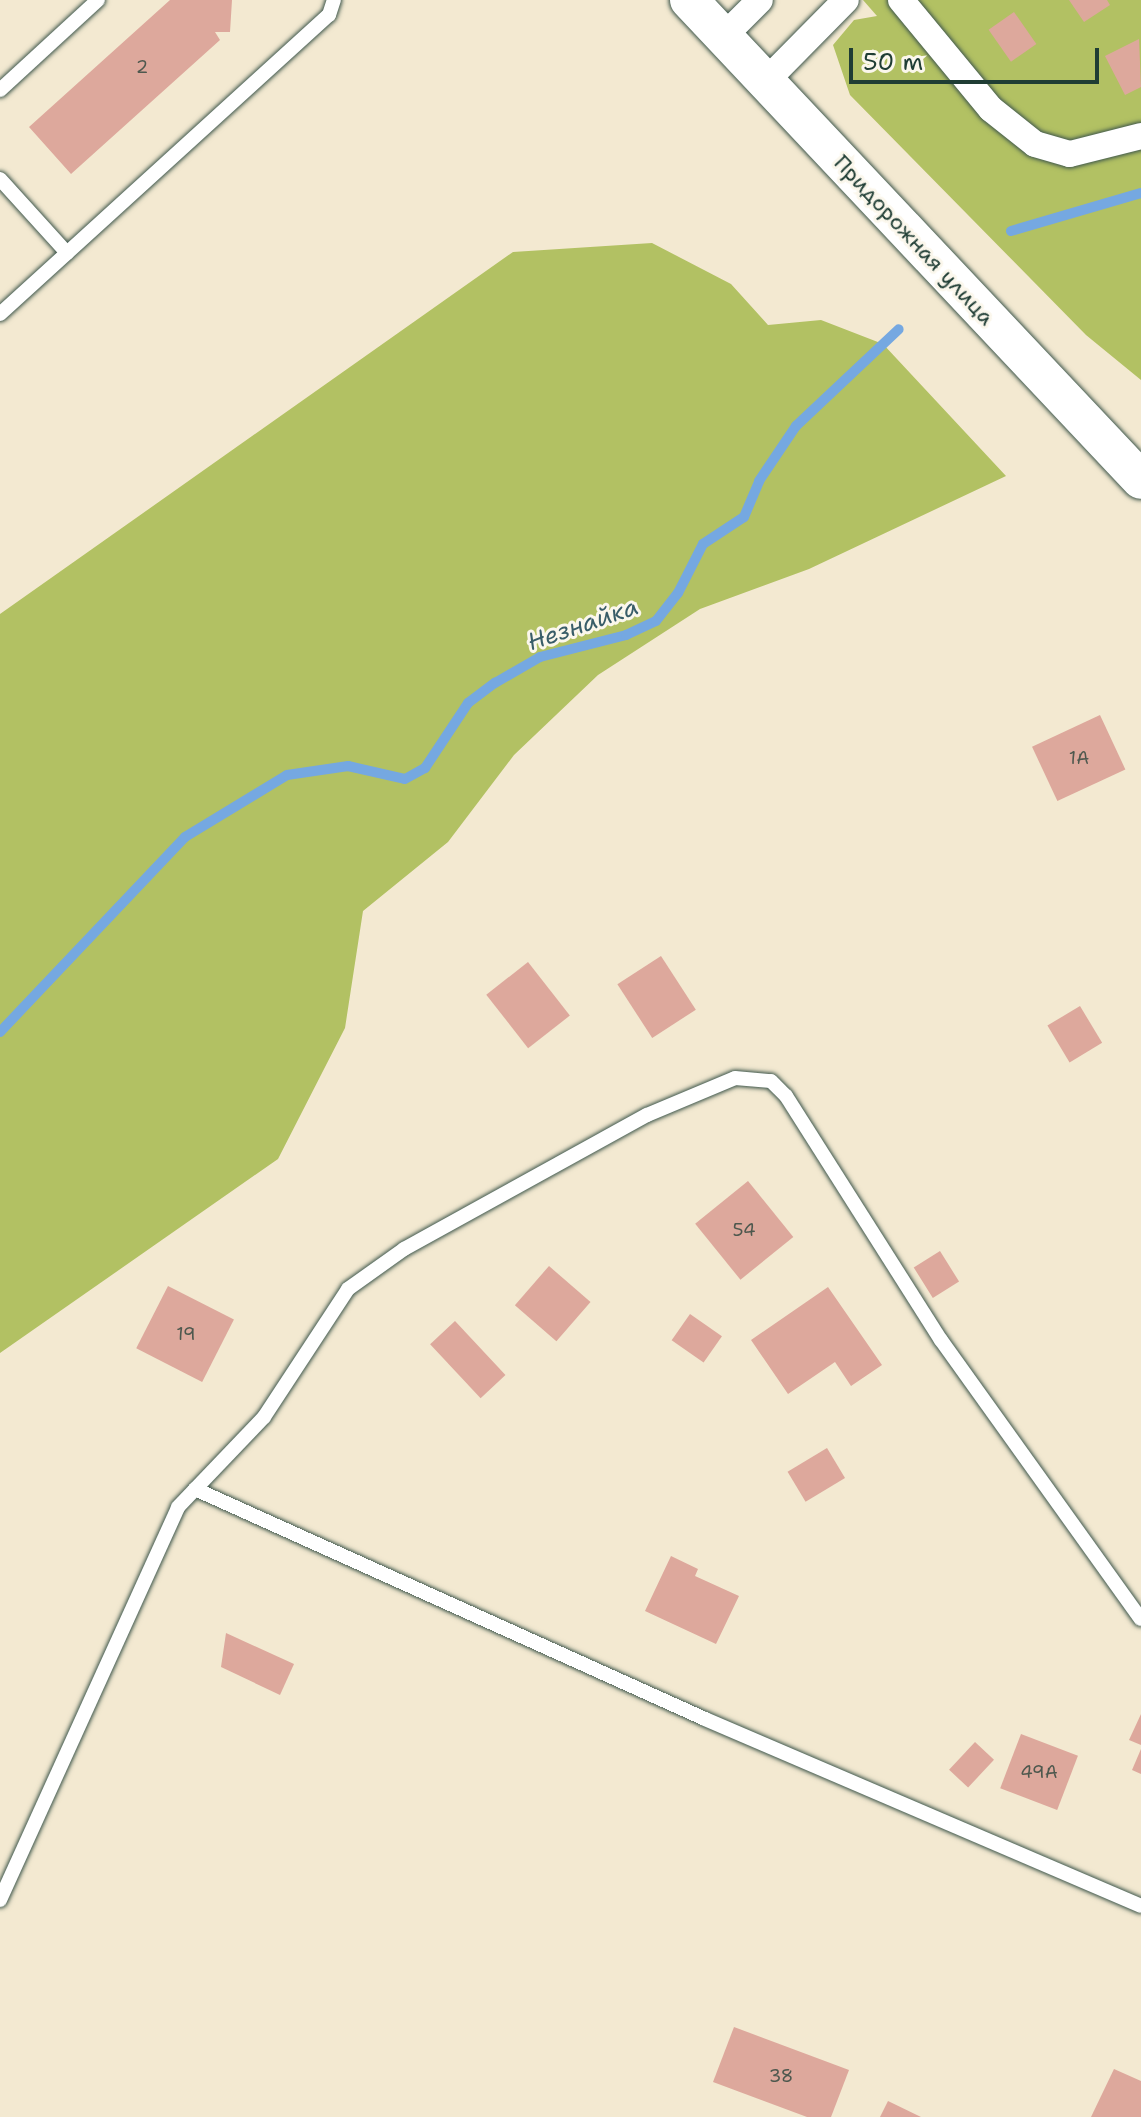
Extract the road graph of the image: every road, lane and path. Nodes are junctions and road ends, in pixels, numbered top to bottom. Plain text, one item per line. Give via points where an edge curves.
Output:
1 (98, 0) edge
2 (334, 0) edge
3 (689, 0) edge
4 (760, 0) edge
5 (846, 0) edge
6 (901, 0) edge
7 (723, 37) junction
8 (765, 82) junction
9 (0, 90) edge
10 (1141, 136) edge
11 (0, 179) edge
12 (67, 253) junction
13 (0, 314) edge
14 (1141, 480) edge
15 (195, 1489) junction
16 (1141, 1619) edge
17 (0, 1900) edge
18 (1141, 1906) edge

1 - 9 lane
2 - 12 lane via 329,15
3 - 7 main road, Придорожная улица
4 - 7 street
5 - 8 street
6 - 10 street via 991,109 1035,144 1070,154
7 - 8 main road, Придорожная улица
8 - 14 main road, Придорожная улица
11 - 12 lane
12 - 13 lane
15 - 16 lane via 264,1417 332,1309 367,1271 647,1115 704,1088 749,1075 771,1081 816,1138 941,1340
15 - 17 lane via 178,1507
15 - 18 lane via 690,1713

